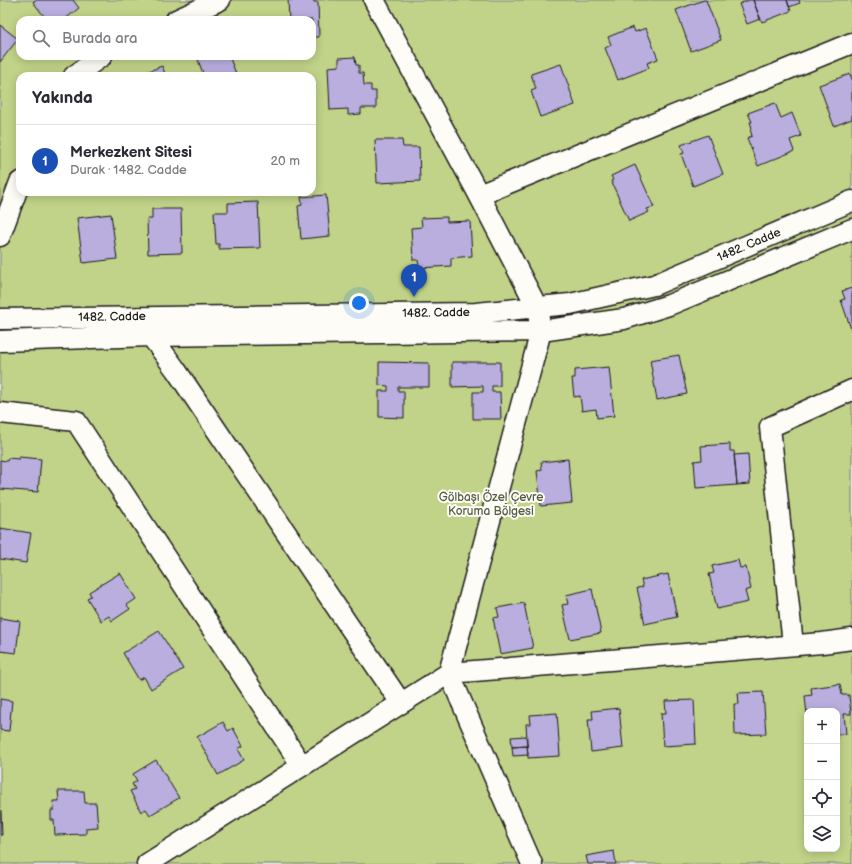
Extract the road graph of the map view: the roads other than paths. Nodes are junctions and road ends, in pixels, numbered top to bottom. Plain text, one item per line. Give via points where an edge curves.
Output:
1 (220, 0) edge
2 (374, 0) edge
3 (185, 16) edge
4 (852, 43) edge
5 (96, 60) edge
6 (80, 72) edge
7 (16, 193) edge
8 (479, 195) junction
9 (852, 201) edge
10 (852, 229) edge
11 (0, 236) edge
12 (538, 307) junction
13 (0, 319) edge
14 (542, 331) junction
15 (152, 336) junction
16 (0, 341) edge
17 (852, 390) edge
18 (0, 412) edge
19 (852, 639) edge
20 (793, 645) junction
21 (449, 673) junction
22 (401, 703) junction
23 (302, 766) junction
24 (147, 864) edge
25 (532, 864) edge

1 - 3 street
2 - 8 street
4 - 8 street
5 - 6 street
7 - 11 street
8 - 12 street
9 - 12 street, 1482. Cadde via 654,285 570,304
10 - 14 street, 1482. Cadde via 669,305 624,320
12 - 13 street, 1482. Cadde via 476,313
12 - 14 street
14 - 15 street, 1482. Cadde
14 - 21 street
15 - 16 street, 1482. Cadde
15 - 22 street
17 - 20 street via 770,427
18 - 23 street via 76,421
19 - 20 street
20 - 21 street
21 - 22 street
21 - 25 street
22 - 23 street
23 - 24 street

